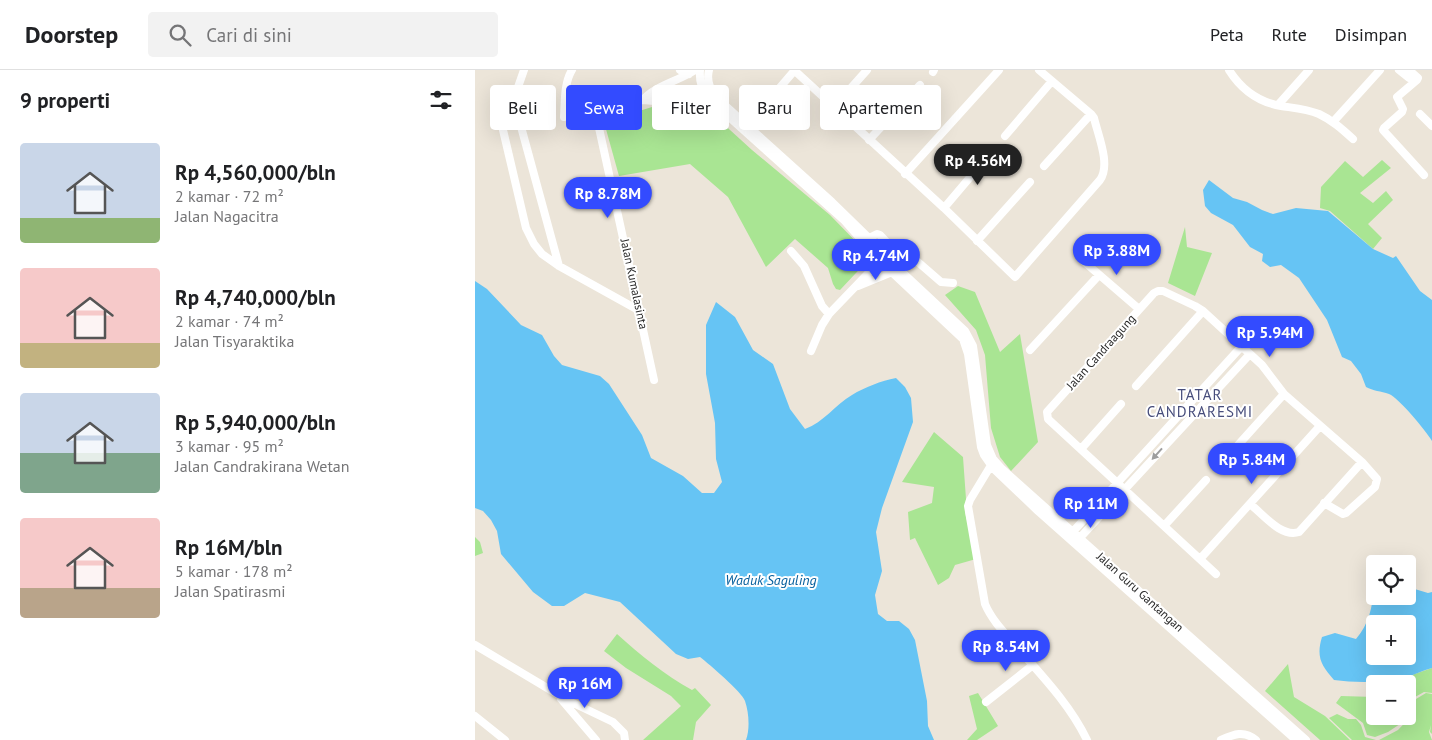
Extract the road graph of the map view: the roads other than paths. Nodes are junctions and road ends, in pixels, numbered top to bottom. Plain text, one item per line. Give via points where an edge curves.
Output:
1 (524, 70) edge
2 (572, 70) edge
3 (680, 70) edge
4 (701, 70) edge
5 (709, 70) edge
6 (795, 70) edge
7 (867, 70) edge
8 (999, 70) edge
9 (1039, 70) edge
10 (1309, 70) edge
11 (1380, 70) edge
12 (1399, 70) edge
13 (1231, 71) edge
14 (692, 72) edge
15 (1409, 74) edge
16 (1052, 82) junction
17 (519, 85) edge
18 (705, 85) edge
19 (707, 85) edge
20 (782, 85) edge
21 (854, 85) edge
22 (820, 94) edge
23 (643, 100) junction
24 (652, 100) edge
25 (1278, 105) junction
26 (729, 109) edge
27 (1091, 114) junction
28 (1420, 114) dead end
29 (564, 117) dead end
30 (729, 117) edge
31 (1333, 122) junction
32 (1432, 126) edge
33 (503, 130) edge
34 (522, 130) edge
35 (858, 130) edge
36 (878, 130) edge
37 (1005, 136) dead end
38 (1353, 139) dead end
39 (869, 140) junction
40 (995, 149) dead end
41 (1044, 166) dead end
42 (905, 174) junction
43 (1424, 175) dead end
44 (1030, 182) dead end
45 (944, 208) junction
46 (869, 238) junction
47 (977, 241) junction
48 (791, 251) dead end
49 (1081, 259) dead end
50 (880, 261) junction
51 (559, 266) junction
52 (892, 272) junction
53 (1099, 275) junction
54 (953, 283) dead end
55 (856, 286) junction
56 (1139, 309) junction
57 (1203, 311) junction
58 (640, 312) junction
59 (829, 314) junction
60 (1241, 347) junction
61 (1030, 350) dead end
62 (811, 352) dead end
63 (1250, 354) junction
64 (654, 380) dead end
65 (1136, 386) dead end
66 (1284, 394) junction
67 (1121, 404) dead end
68 (1320, 426) junction
69 (1166, 429) junction
70 (1173, 436) junction
71 (1081, 449) junction
72 (1362, 462) junction
73 (993, 463) junction
74 (1221, 464) dead end
75 (1206, 480) dead end
76 (1117, 483) junction
77 (1125, 490) junction
78 (1250, 504) junction
79 (1324, 504) junction
80 (1164, 526) junction
81 (1070, 535) junction
82 (1077, 541) junction
83 (1200, 560) junction
84 (1216, 574) dead end
85 (475, 645) edge
86 (1033, 665) junction
87 (557, 693) junction
88 (986, 702) dead end
89 (475, 716) edge
90 (505, 740) edge
91 (595, 740) edge
92 (625, 740) edge
93 (1087, 740) edge
94 (1221, 740) edge
95 (1256, 740) edge
96 (1296, 740) edge
97 (1306, 740) edge

1 - 17 street
2 - 29 street via 566,87
3 - 14 street
4 - 18 street via 700,77
5 - 19 street
6 - 20 street
6 - 22 street
7 - 21 street
8 - 42 street
9 - 16 street
10 - 25 street
11 - 31 street
12 - 15 street
13 - 25 street via 1240,86 1254,97
14 - 23 street via 652,91
15 - 43 street via 1418,78 1397,98 1402,112 1383,130
16 - 27 street
16 - 37 street
23 - 24 street
23 - 58 street, Jalan Kumalasinta via 604,112 598,118
25 - 31 street via 1318,113
26 - 46 street, Jalan Guru Gantangan
27 - 41 street
27 - 47 street via 1105,166 1104,174 1015,277
28 - 32 street
30 - 50 street, Jalan Guru Gantangan via 845,221
31 - 38 street
33 - 51 street via 526,228 542,254
34 - 51 street
35 - 39 street
36 - 39 street
39 - 42 street
40 - 45 street
42 - 45 street
44 - 47 street
45 - 47 street
46 - 54 street via 880,235 894,250 911,256 941,282
46 - 73 street, Jalan Guru Gantangan via 971,338 985,437
48 - 59 street via 804,266 822,306
49 - 53 street
50 - 52 street, Jalan Guru Gantangan
50 - 55 street
51 - 58 street
52 - 55 street
52 - 73 street, Jalan Guru Gantangan via 963,339 981,447
53 - 56 street
53 - 61 street
55 - 59 street
56 - 57 street, Jalan Candraagung via 1158,291 1163,291
56 - 71 street, Jalan Candraagung via 1047,412 1048,419
57 - 60 street
57 - 65 street
58 - 64 street, Jalan Kumalasinta
59 - 62 street
60 - 63 street
60 - 69 street
63 - 66 street
63 - 70 street
66 - 68 street
66 - 74 street
67 - 71 street
68 - 72 street
68 - 78 street
69 - 70 street
69 - 76 street
70 -> 77 street
71 - 76 street
72 - 79 street
72 - 79 street via 1377,479 1375,486 1343,514
73 - 81 street, Jalan Guru Gantangan
73 - 86 street via 968,506 982,588 989,614
75 - 80 street
76 - 77 street
76 - 81 street
77 - 80 street
77 - 82 street
78 - 79 street via 1282,531 1294,534
78 - 83 street
80 - 83 street
81 - 82 street, Jalan Guru Gantangan
82 - 96 street, Jalan Guru Gantangan
82 - 97 street, Jalan Guru Gantangan
83 - 84 street
85 - 87 street
86 - 88 street
86 - 93 street via 1077,720
87 - 91 street
87 - 92 street via 613,722
89 - 90 street
94 - 95 street via 1239,733

